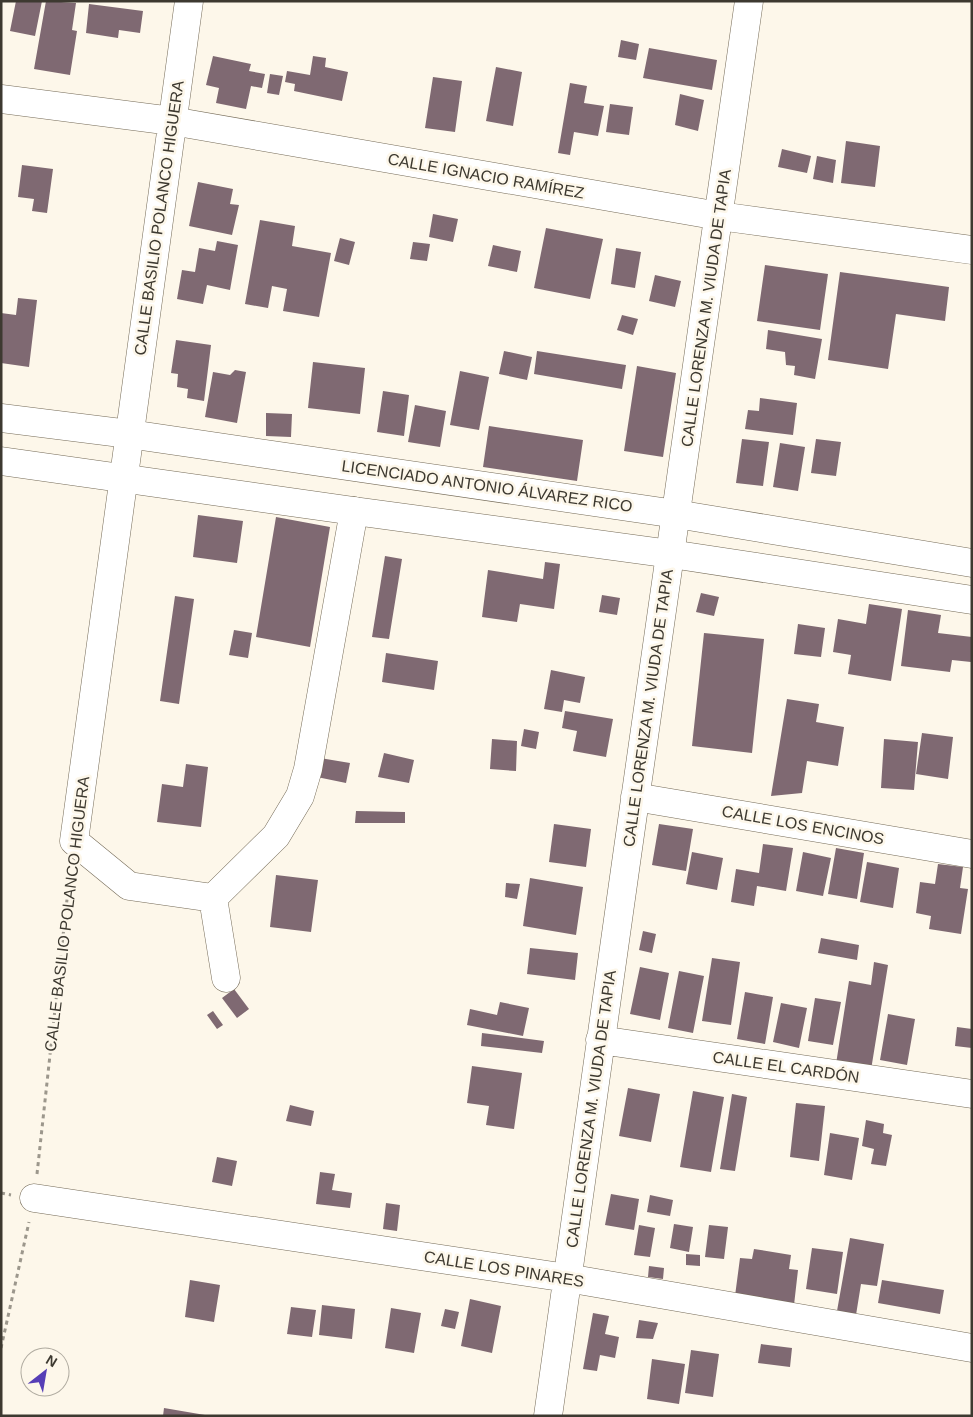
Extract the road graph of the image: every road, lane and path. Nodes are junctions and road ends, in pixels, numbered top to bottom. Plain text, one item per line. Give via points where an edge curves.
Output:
1 (189, 1) edge
2 (749, 1) edge
3 (1, 99) edge
4 (172, 121) junction
5 (719, 216) junction
6 (972, 250) edge
7 (1, 418) edge
8 (130, 434) junction
9 (1, 461) edge
10 (124, 478) junction
11 (354, 512) junction
12 (676, 514) junction
13 (672, 554) junction
14 (972, 563) edge
15 (972, 600) edge
16 (635, 797) junction
17 (74, 841) junction
18 (972, 854) edge
19 (213, 898) junction
20 (226, 978) dead end
21 (600, 1040) junction
22 (972, 1094) edge
23 (34, 1198) junction
24 (567, 1278) junction
25 (1, 1348) edge
26 (972, 1348) edge
27 (548, 1416) edge

1 - 4 street, CALLE BASILIO POLANCO HIGUERA
2 - 5 street, CALLE LORENZA M. VIUDA DE TAPIA
3 - 4 street, CALLE IGNACIO RAMÍREZ
4 - 5 street, CALLE IGNACIO RAMÍREZ
4 - 8 street, CALLE BASILIO POLANCO HIGUERA
5 - 6 street, CALLE IGNACIO RAMÍREZ
5 - 12 street, CALLE LORENZA M. VIUDA DE TAPIA
7 - 8 street, LICENCIADO ANTONIO ÁLVAREZ RICO
8 - 10 street, CALLE BASILIO POLANCO HIGUERA
8 - 12 street, LICENCIADO ANTONIO ÁLVAREZ RICO
9 - 10 street
10 - 11 street
10 - 17 street, CALLE BASILIO POLANCO HIGUERA
11 - 13 street
11 - 19 street via 308,770 300,796 276,836
12 - 13 street, CALLE LORENZA M. VIUDA DE TAPIA
12 - 14 street, LICENCIADO ANTONIO ÁLVAREZ RICO
13 - 15 street
13 - 16 street, CALLE LORENZA M. VIUDA DE TAPIA
16 - 18 street, CALLE LOS ENCINOS
16 - 21 street, CALLE LORENZA M. VIUDA DE TAPIA
17 - 19 street via 129,886
17 - 23 path, CALLE BASILIO POLANCO HIGUERA
19 - 20 street
21 - 22 street, CALLE EL CARDÓN
21 - 24 street, CALLE LORENZA M. VIUDA DE TAPIA
23 - 24 street, CALLE LOS PINARES
23 - 25 path, CALLE BASILIO POLANCO HIGUERA
24 - 26 street, CALLE LOS PINARES
24 - 27 street, CALLE LORENZA M. VIUDA DE TAPIA

